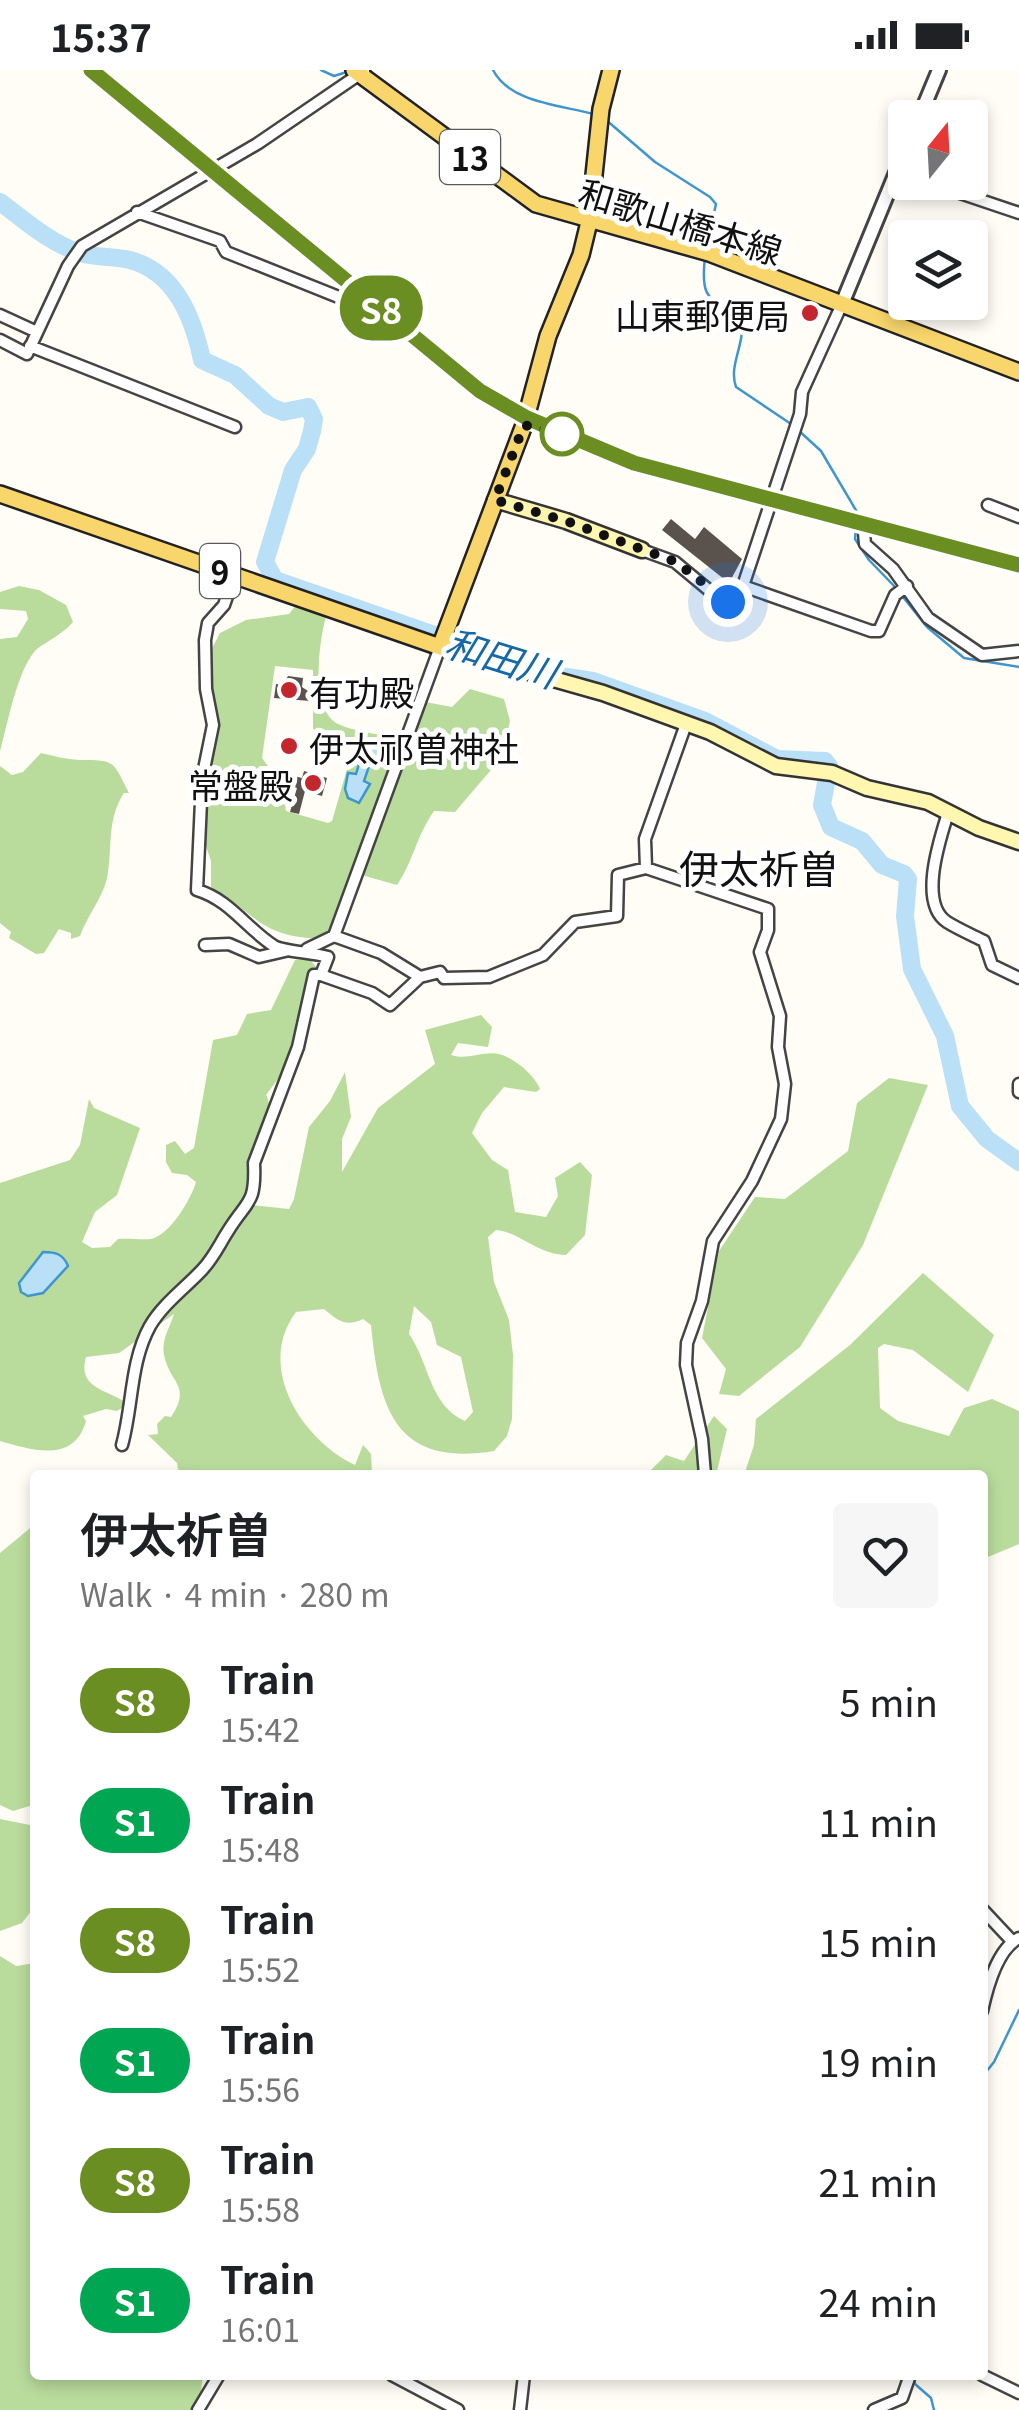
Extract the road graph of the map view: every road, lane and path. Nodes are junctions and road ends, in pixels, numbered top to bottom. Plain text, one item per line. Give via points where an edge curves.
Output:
1 (611, 70) edge
2 (939, 70) edge
3 (359, 72) edge
4 (926, 100) edge
5 (889, 200) edge
6 (980, 200) edge
7 (136, 212) junction
8 (1019, 213) edge
9 (589, 222) junction
10 (842, 304) junction
11 (366, 308) dead end
12 (0, 315) edge
13 (37, 332) junction
14 (0, 340) edge
15 (30, 346) junction
16 (1019, 372) edge
17 (235, 427) dead end
18 (0, 494) edge
19 (495, 500) junction
20 (988, 505) dead end
21 (1019, 516) edge
22 (864, 532) dead end
23 (642, 550) joint
24 (234, 576) junction
25 (743, 586) junction
26 (907, 586) junction
27 (442, 642) junction
28 (1019, 651) edge
29 (686, 724) junction
30 (948, 813) junction
31 (1019, 842) edge
32 (646, 868) junction
33 (334, 936) junction
34 (205, 945) dead end
35 (306, 950) junction
36 (285, 951) junction
37 (321, 975) junction
38 (420, 976) junction
39 (1019, 978) edge
40 (122, 1445) dead end
41 (705, 1470) edge
42 (988, 1915) edge
43 (1016, 1940) edge
44 (988, 1990) edge
45 (988, 2378) edge
46 (216, 2380) edge
47 (401, 2380) edge
48 (523, 2380) edge
49 (908, 2380) edge
50 (1019, 2393) edge
51 (198, 2410) edge
52 (458, 2410) edge
53 (520, 2410) edge
54 (874, 2410) edge

1 - 9 main road
2 - 4 street
3 - 7 street via 257,144
3 - 9 main road, 和歌山橋本線 / 13 via 536,204
5 - 10 street
6 - 8 street
7 - 11 street via 220,241 226,252
7 - 13 street via 82,246
9 - 10 main road, 和歌山橋本線 / 13 via 703,251
9 - 19 main road
10 - 16 main road, 和歌山橋本線 / 13
10 - 25 street via 802,392
12 - 13 street
13 - 15 street
14 - 15 street via 27,354
15 - 17 street
18 - 24 main road, 9
19 - 23 main road
19 - 27 main road
20 - 21 street
22 - 26 street via 866,544
23 - 25 street via 676,562 722,601
24 - 27 main road, 9
24 - 36 street via 205,640 213,725 202,779 198,890 216,896
25 - 26 street via 871,632 879,631 895,595
26 - 28 street via 928,618 972,651
27 - 29 main road
27 - 33 street
29 - 30 main road via 776,766 829,772
29 - 32 street via 645,839
30 - 31 main road
30 - 39 street via 932,880 943,921 984,941 992,965
32 - 38 street via 618,875 617,916 575,922 543,955 480,979
32 - 41 street via 768,909 760,952 780,1016 786,1084 780,1119 752,1181 713,1242 687,1342
33 - 35 street
33 - 38 street
34 - 36 street via 229,944 259,958
35 - 36 street
35 - 37 street via 328,957
37 - 38 street via 390,1005
37 - 40 street via 308,987 298,1047 254,1163 252,1199 206,1266 151,1325 134,1369
42 - 43 street
43 - 44 street
45 - 50 street
46 - 51 street
47 - 52 street
48 - 53 street
49 - 54 street via 902,2398

